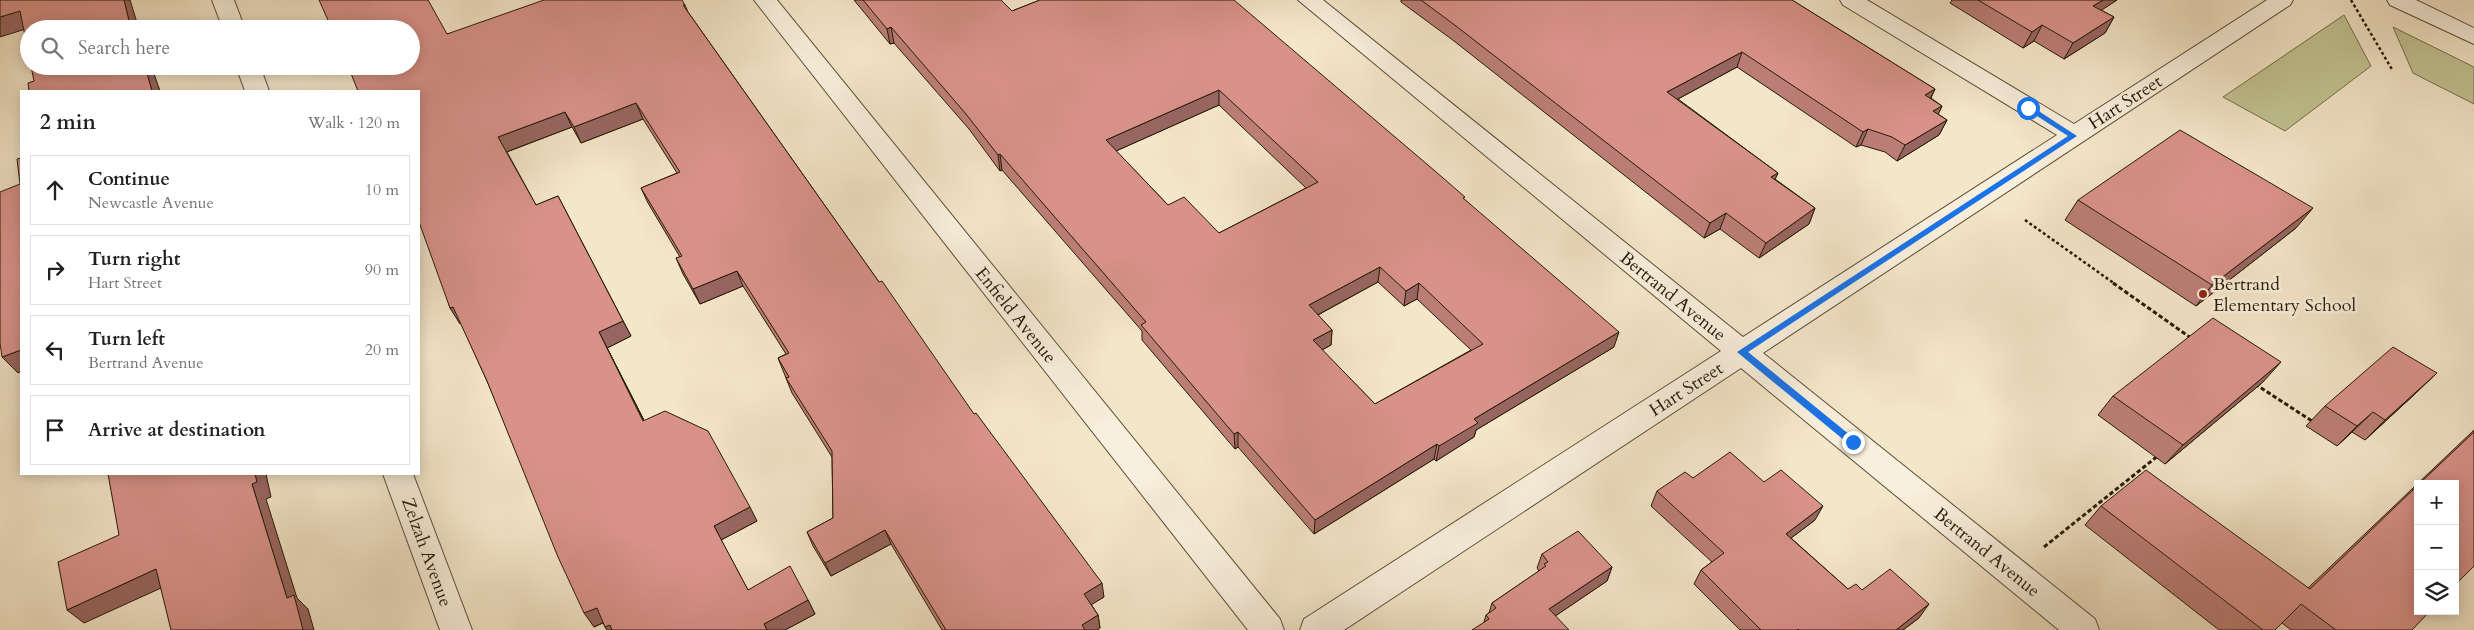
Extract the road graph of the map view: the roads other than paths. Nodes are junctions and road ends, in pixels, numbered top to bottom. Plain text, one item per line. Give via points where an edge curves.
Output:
1 (223, 0) edge
2 (765, 0) edge
3 (1309, 0) edge
4 (1851, 0) edge
5 (2282, 0) edge
6 (2398, 0) edge
7 (231, 20) edge
8 (2474, 37) edge
9 (251, 75) edge
10 (257, 90) edge
11 (2074, 136) junction
12 (1742, 352) junction
13 (398, 475) edge
14 (456, 630) edge
15 (1268, 630) edge
16 (1316, 630) edge
17 (2083, 630) edge

1 - 7 street
2 - 15 street, Enfield Avenue
3 - 12 street, Bertrand Avenue
4 - 11 street
5 - 11 street, Hart Street
6 - 8 street
9 - 10 street
11 - 12 street, Hart Street
12 - 16 street, Hart Street
12 - 17 street, Bertrand Avenue
13 - 14 street, Zelzah Avenue

